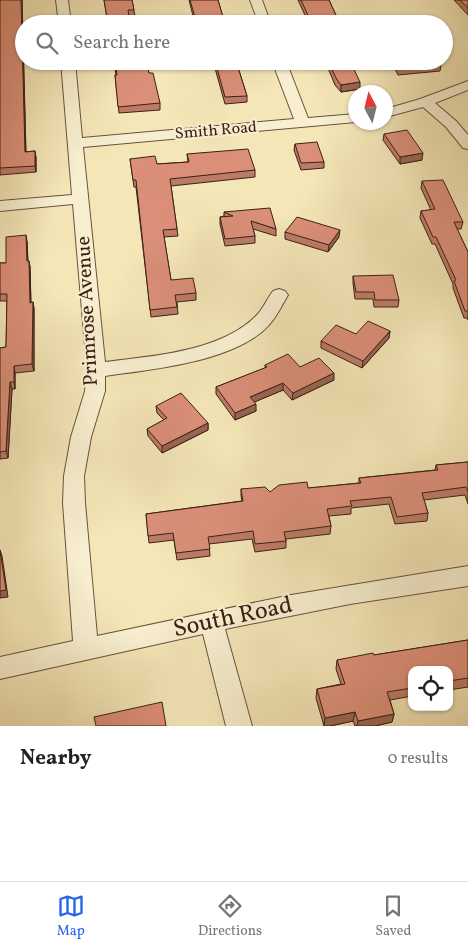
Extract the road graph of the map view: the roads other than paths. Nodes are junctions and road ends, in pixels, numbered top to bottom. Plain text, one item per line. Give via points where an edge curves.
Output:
1 (62, 0) edge
2 (256, 0) edge
3 (64, 15) edge
4 (262, 15) edge
5 (69, 70) edge
6 (282, 70) edge
7 (468, 85) edge
8 (424, 102) junction
9 (393, 110) edge
10 (348, 119) edge
11 (303, 124) junction
12 (76, 143) junction
13 (468, 145) edge
14 (81, 199) junction
15 (0, 206) edge
16 (279, 295) dead end
17 (96, 370) junction
18 (468, 576) edge
19 (211, 621) junction
20 (86, 649) junction
21 (0, 668) edge
22 (239, 726) edge

1 - 3 street
2 - 4 street
5 - 12 street, Primrose Avenue
6 - 11 street
7 - 8 street
8 - 9 street
8 - 13 street via 451,124
10 - 11 street, Smith Road
11 - 12 street, Smith Road
12 - 14 street, Primrose Avenue
14 - 15 street
14 - 17 street, Primrose Avenue
16 - 17 street via 261,323 216,347 151,364
17 - 20 street, Primrose Avenue via 95,391 81,437 74,476
18 - 19 street, South Road via 359,592
19 - 20 street, South Road
19 - 22 street
20 - 21 street, South Road

